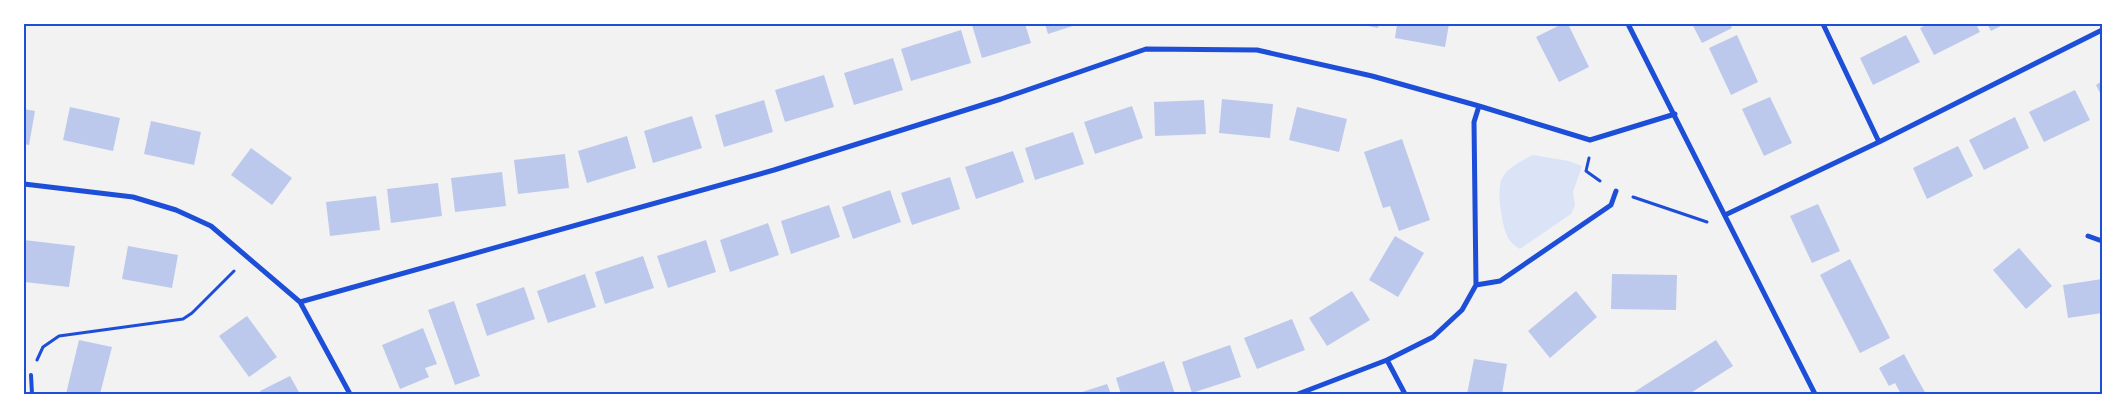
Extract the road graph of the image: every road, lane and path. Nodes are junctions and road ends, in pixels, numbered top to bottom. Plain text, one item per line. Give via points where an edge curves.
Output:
1 (1628, 24) edge
2 (1823, 24) edge
3 (2102, 30) edge
4 (1479, 106) junction
5 (1675, 114) junction
6 (1590, 140) junction
7 (1880, 142) junction
8 (24, 184) edge
9 (1616, 191) junction
10 (1725, 214) junction
11 (1734, 232) junction
12 (2088, 236) dead end
13 (2102, 241) edge
14 (247, 255) junction
15 (1476, 285) junction
16 (300, 302) junction
17 (1387, 360) junction
18 (31, 375) joint
19 (32, 394) edge
20 (350, 394) edge
21 (1298, 394) edge
22 (1405, 394) edge
23 (1815, 394) edge

1 - 5 street
2 - 7 street
3 - 7 street
4 - 6 street
4 - 15 street via 1474,122
4 - 16 street via 1372,76 1257,50 1146,49 774,170
5 - 6 street
5 - 10 street
6 - 9 path via 1586,171
7 - 10 street
8 - 14 street via 133,197 176,210 211,226
9 - 11 path
9 - 15 street via 1611,205 1500,281
10 - 11 street
11 - 23 street
12 - 13 street
14 - 16 street
14 - 18 path via 192,313 183,318 59,336 43,347
15 - 17 street via 1462,310 1433,337
16 - 20 street
17 - 21 street
17 - 22 street
18 - 19 lane

